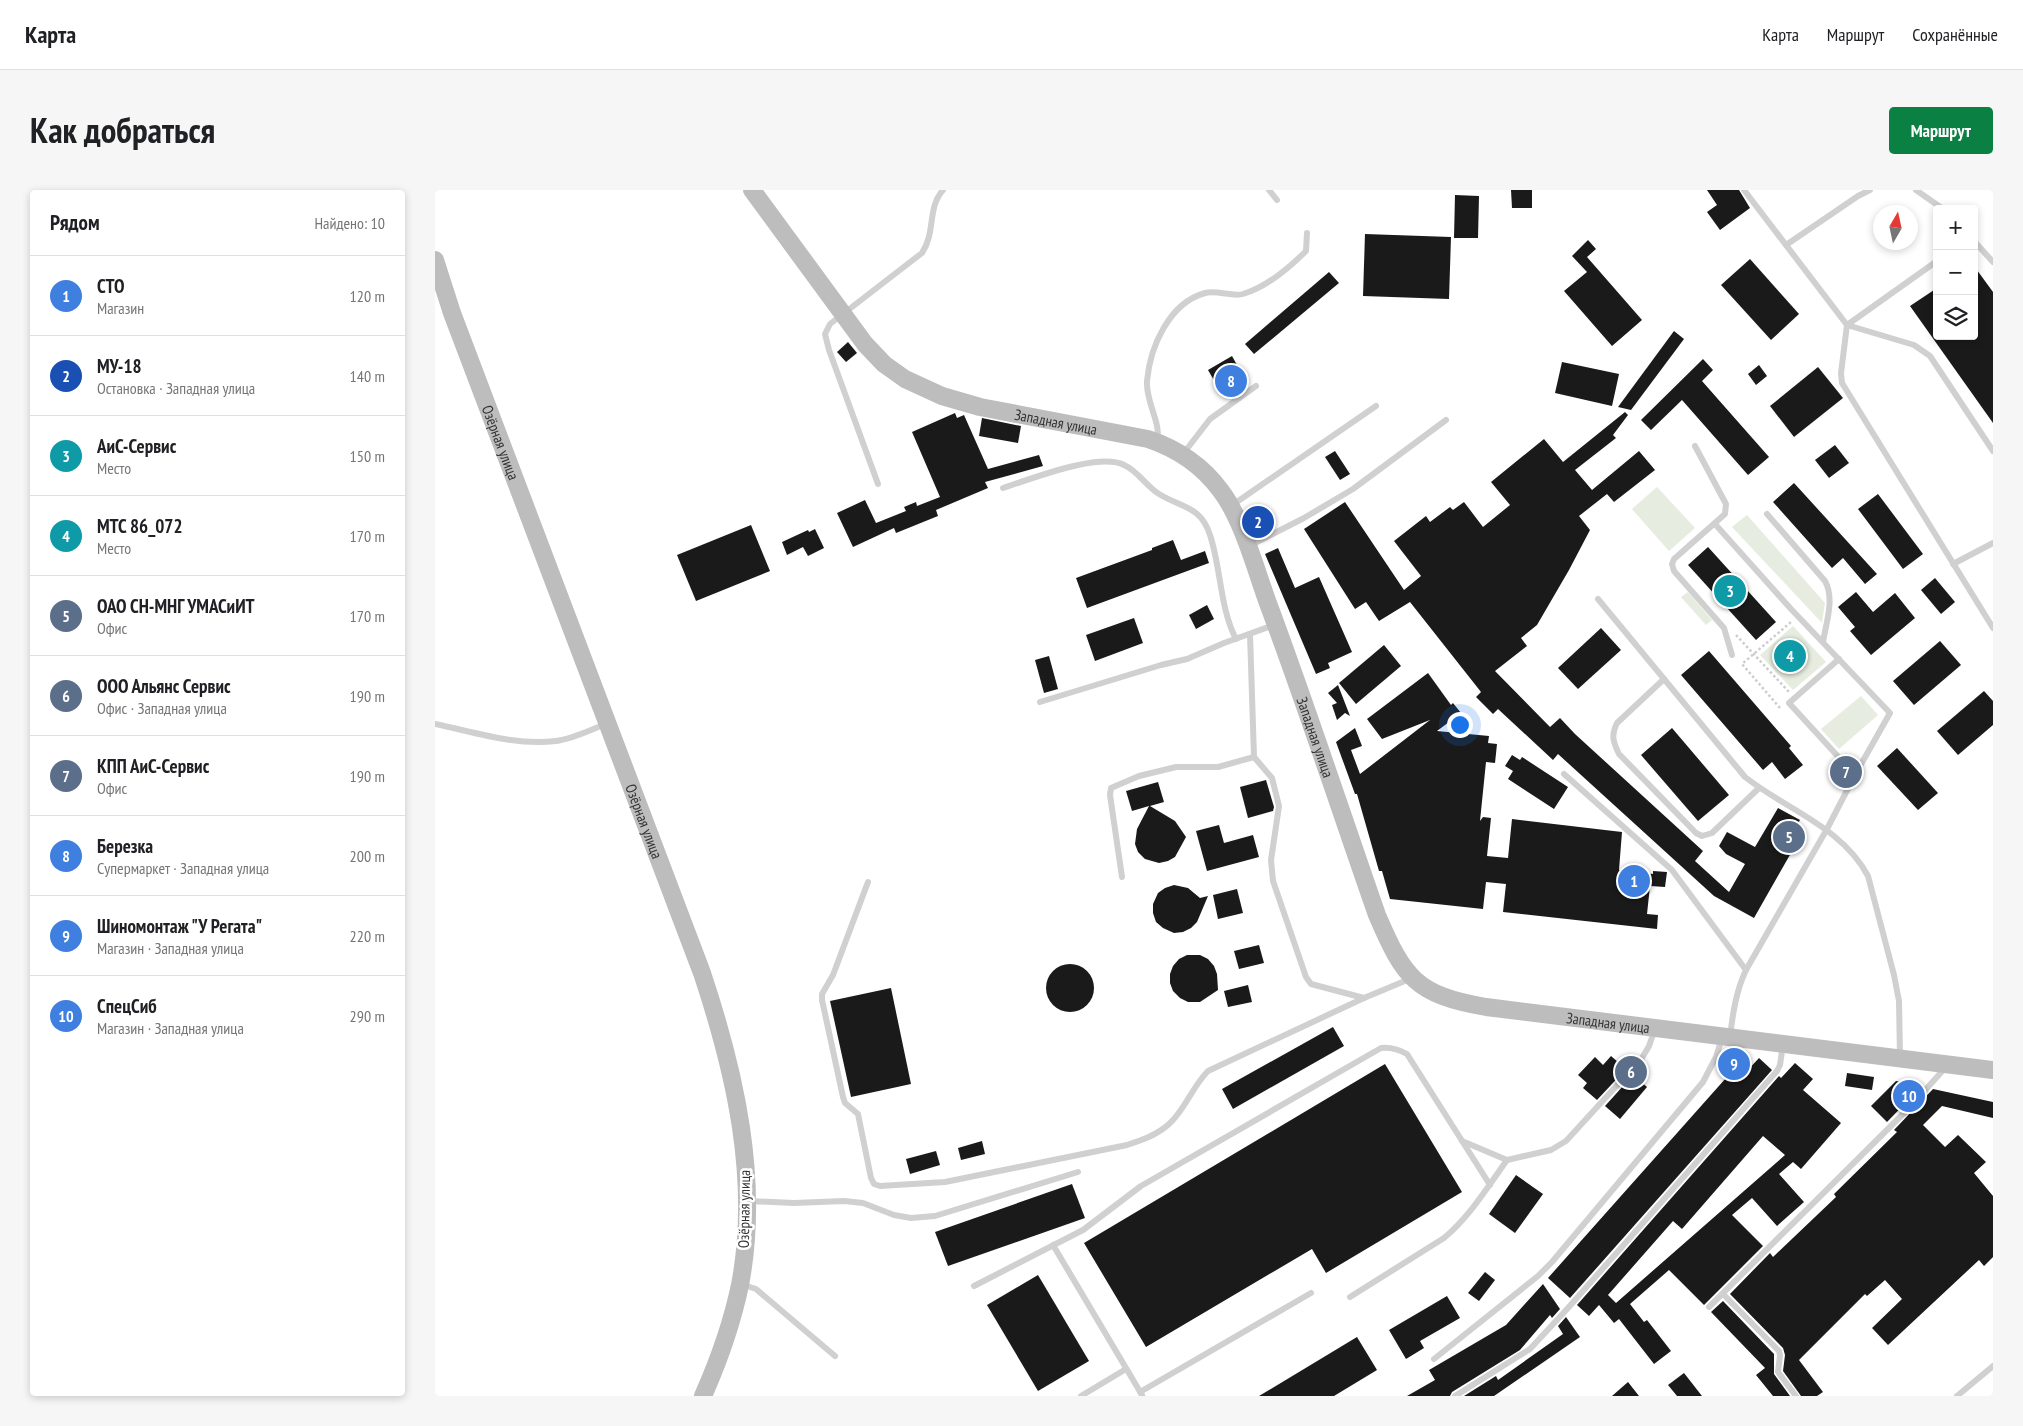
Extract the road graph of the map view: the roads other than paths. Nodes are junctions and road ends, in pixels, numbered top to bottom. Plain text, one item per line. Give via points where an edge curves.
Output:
1 (752, 190) edge
2 (943, 190) edge
3 (1269, 190) edge
4 (1744, 190) edge
5 (1870, 190) edge
6 (1916, 190) edge
7 (1277, 200) dead end
8 (1937, 205) edge
9 (1307, 233) dead end
10 (1786, 245) junction
11 (1978, 245) edge
12 (435, 260) edge
13 (1993, 262) edge
14 (1933, 265) edge
15 (842, 315) junction
16 (1847, 325) junction
17 (1256, 386) dead end
18 (1376, 406) dead end
19 (1446, 420) dead end
20 (1158, 442) junction
21 (1695, 446) dead end
22 (1993, 451) edge
23 (1183, 454) junction
24 (879, 484) dead end
25 (1003, 488) dead end
26 (1230, 507) junction
27 (1767, 514) dead end
28 (1715, 524) junction
29 (1993, 543) edge
30 (1247, 547) junction
31 (1953, 564) junction
32 (1598, 599) dead end
33 (1276, 624) junction
34 (1993, 628) edge
35 (1250, 634) junction
36 (1236, 639) junction
37 (1823, 642) junction
38 (1732, 655) dead end
39 (1839, 659) junction
40 (1665, 679) junction
41 (1041, 702) dead end
42 (608, 723) junction
43 (435, 724) edge
44 (1254, 757) junction
45 (1564, 774) dead end
46 (1855, 775) junction
47 (1759, 788) junction
48 (1827, 829) junction
49 (1122, 877) dead end
50 (868, 882) dead end
51 (1745, 970) junction
52 (1412, 978) junction
53 (1364, 998) junction
54 (1655, 1028) junction
55 (1726, 1036) junction
56 (1783, 1043) junction
57 (1900, 1058) junction
58 (1949, 1064) junction
59 (1993, 1070) edge
60 (1461, 1141) junction
61 (1507, 1160) junction
62 (1078, 1172) dead end
63 (1490, 1185) junction
64 (747, 1201) junction
65 (1053, 1245) junction
66 (740, 1284) junction
67 (974, 1286) dead end
68 (1311, 1293) dead end
69 (1723, 1294) junction
70 (1351, 1297) dead end
71 (1709, 1307) dead end
72 (835, 1356) dead end
73 (1434, 1359) dead end
74 (1993, 1366) edge
75 (1126, 1368) junction
76 (1141, 1394) edge
77 (703, 1396) edge
78 (1081, 1396) edge
79 (1455, 1396) edge
80 (1796, 1396) edge
81 (1957, 1396) edge

1 - 15 street, Западная улица
2 - 15 lane via 935,203 928,244 922,253
3 - 7 lane
4 - 10 lane
5 - 10 lane
6 - 8 lane
9 - 20 lane via 1306,251 1273,279 1241,295 1206,293 1189,300 1163,328 1147,383 1158,426
10 - 16 lane
11 - 13 lane
12 - 42 street, Озёрная улица via 452,313
14 - 16 lane
15 - 20 street, Западная улица via 884,364 924,389 980,407
15 - 24 lane via 830,324 826,339
16 - 22 lane via 1922,349 1930,356
16 - 31 lane via 1841,373 1843,383
17 - 23 lane via 1210,419
18 - 26 lane
19 - 30 lane via 1353,488
20 - 23 street, Западная улица
21 - 28 lane via 1726,504 1725,514
23 - 26 street, Западная улица via 1212,478
25 - 36 lane via 1092,462 1108,460 1126,465 1159,494 1201,516 1210,535
26 - 30 street, Западная улица
27 - 37 lane via 1830,589
28 - 37 lane
28 - 38 lane via 1672,564 1673,571 1724,628
29 - 31 lane
30 - 33 street, Западная улица
31 - 34 lane
32 - 40 lane
33 - 35 lane
33 - 52 street, Западная улица via 1377,915 1394,952
35 - 36 lane
35 - 44 lane
36 - 41 lane via 1187,659 1161,664
37 - 39 lane
39 - 46 lane via 1890,713
39 - 46 lane via 1789,704
40 - 47 lane via 1745,777
40 - 47 lane via 1617,723 1613,742 1619,754 1696,833 1703,836 1712,833
42 - 43 lane via 563,739 536,742 512,741
42 - 64 street, Озёрная улица via 702,972 721,1032 738,1110
44 - 49 lane via 1218,767 1176,767 1139,776 1111,788
44 - 53 lane via 1271,778 1279,806 1271,860 1273,881 1305,977 1311,984
45 - 51 lane via 1672,870
46 - 48 lane
47 - 48 lane
48 - 51 lane
48 - 57 lane via 1848,847 1868,876 1897,992
50 - 53 lane via 822,1000 843,1098 858,1114 871,1178 880,1186 945,1182 1145,1139 1169,1124 1208,1072
51 - 55 lane
52 - 53 lane
52 - 54 street, Западная улица via 1430,992 1468,1004
54 - 55 street, Западная улица
54 - 61 lane via 1642,1058 1566,1141 1551,1150
55 - 56 street, Западная улица
55 - 73 lane via 1703,1082 1552,1262
56 - 57 street, Западная улица
56 - 79 lane via 1777,1071 1530,1349
57 - 58 street, Западная улица
58 - 59 street, Западная улица
58 - 69 lane
60 - 61 lane
60 - 63 lane
60 - 65 lane via 1407,1054 1399,1049 1381,1048 1141,1186 1083,1230
61 - 63 lane
62 - 64 lane via 935,1216 911,1218 894,1215 863,1203
63 - 70 lane via 1470,1213 1444,1238
64 - 66 street, Озёрная улица
65 - 67 lane
65 - 75 lane
66 - 72 lane via 756,1289
66 - 77 street, Озёрная улица via 725,1339
68 - 76 lane
69 - 71 lane
69 - 80 lane via 1779,1351 1777,1372
74 - 81 lane
75 - 76 lane
75 - 78 lane

